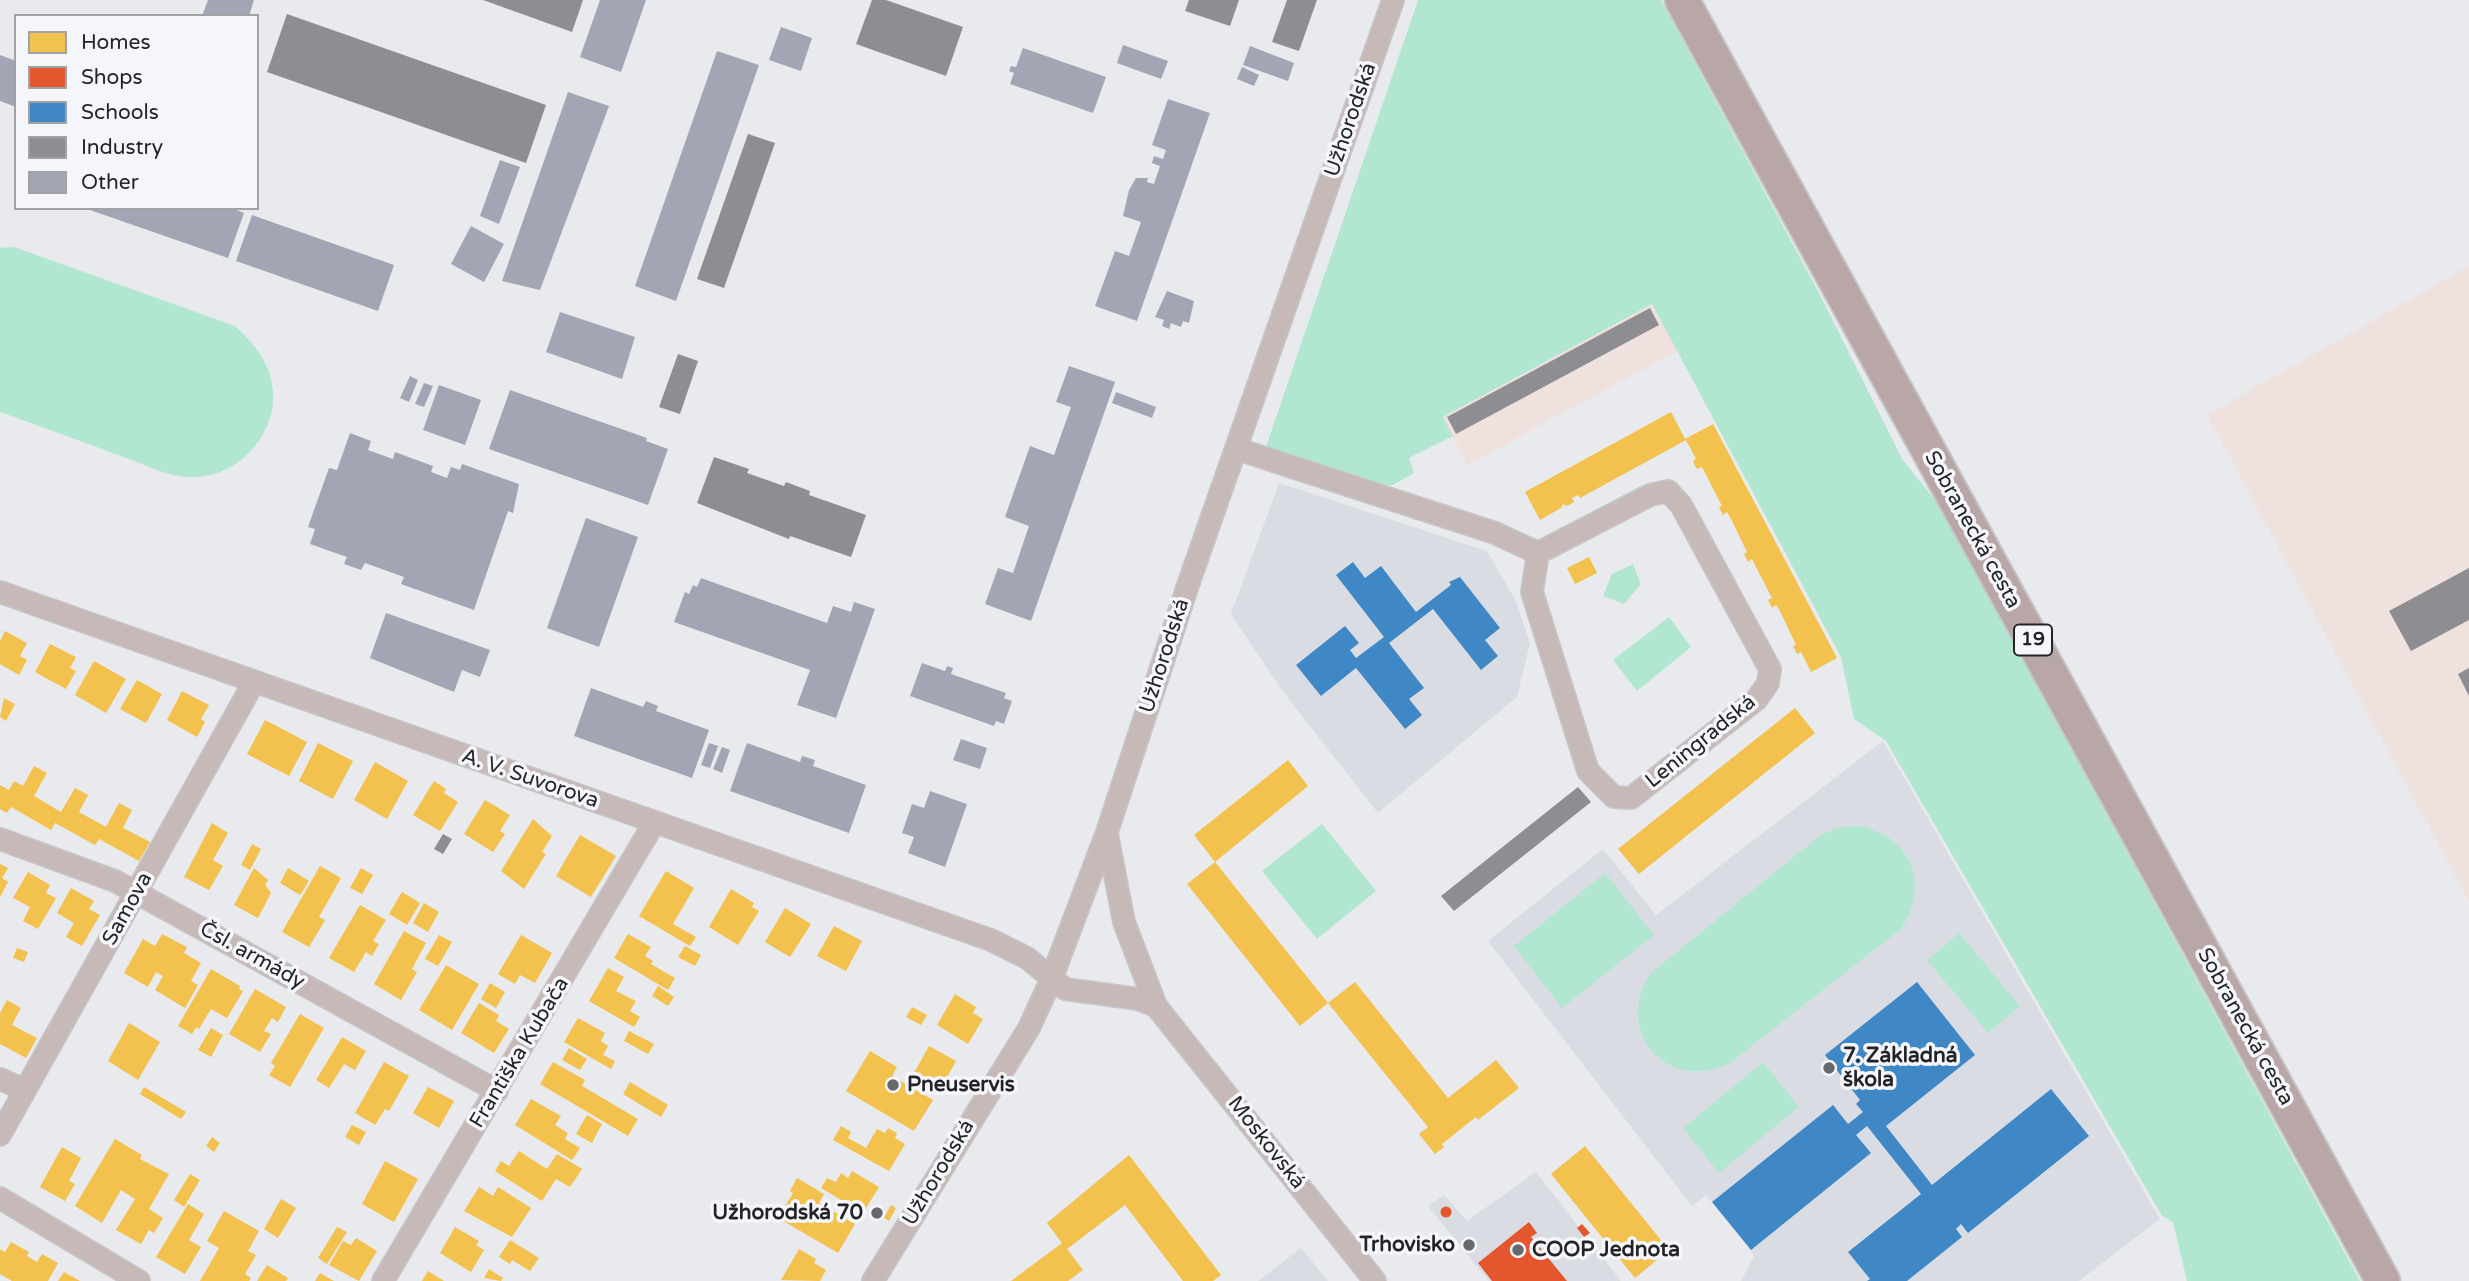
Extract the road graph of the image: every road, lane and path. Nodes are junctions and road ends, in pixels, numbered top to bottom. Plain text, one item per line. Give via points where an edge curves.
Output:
1 (1392, 0) edge
2 (1682, 0) edge
3 (1237, 449) junction
4 (1538, 553) junction
5 (0, 592) edge
6 (254, 682) junction
7 (654, 823) junction
8 (1107, 832) junction
9 (0, 839) edge
10 (137, 893) junction
11 (1051, 980) junction
12 (1156, 1006) junction
13 (0, 1079) edge
14 (25, 1090) junction
15 (497, 1091) junction
16 (0, 1135) edge
17 (0, 1198) edge
18 (139, 1281) edge
19 (383, 1281) edge
20 (873, 1281) edge
21 (1376, 1281) edge
22 (2383, 1281) edge

1 - 3 street, Užhorodská
2 - 22 main road, Sobranecká cesta / 19
3 - 4 street via 1494,533
3 - 8 street, Užhorodská
4 - 4 street, Leningradská via 1532,592 1588,771 1614,797 1631,798 1757,699 1768,683 1770,669 1681,505 1668,491 1650,495
5 - 6 street, A. V. Suvorova
6 - 7 street, A. V. Suvorova
6 - 10 street, Samova
7 - 11 street, A. V. Suvorova via 990,940 1027,958
7 - 15 street, Františka Kubača
8 - 11 street, Užhorodská
8 - 12 street, Moskovská via 1124,922
9 - 10 street, Čsl. armády
10 - 14 street, Samova
10 - 15 street, Čsl. armády
11 - 12 street via 1065,989 1138,999
11 - 20 street, Užhorodská via 1030,1028
12 - 21 street, Moskovská
13 - 14 street
14 - 16 street, Samova
15 - 19 street, Františka Kubača
17 - 18 street

